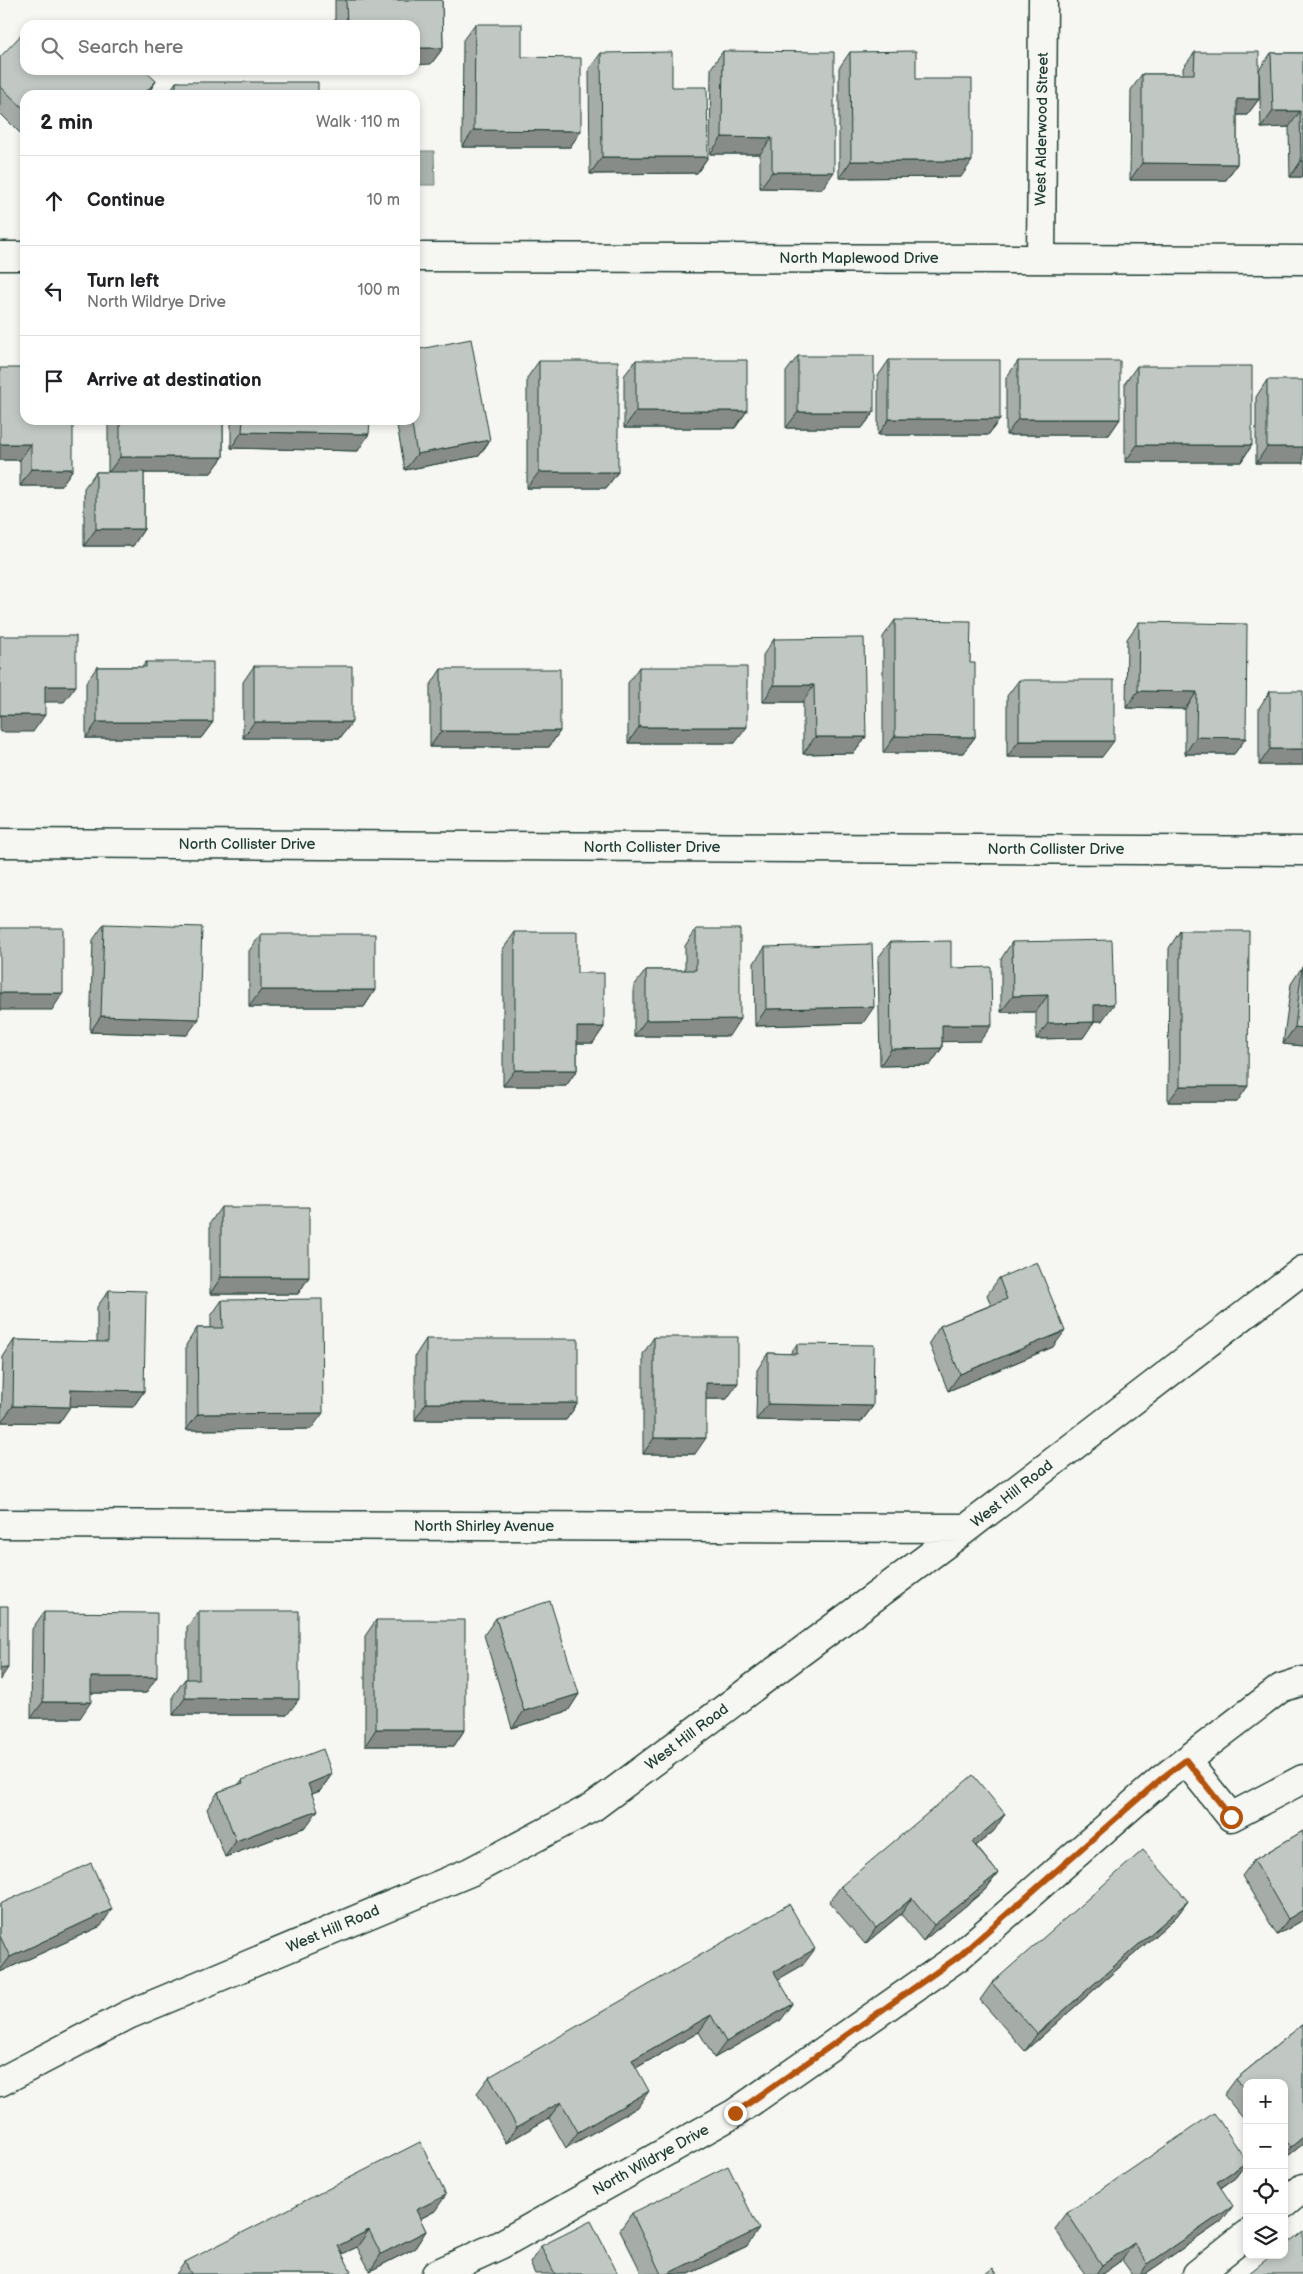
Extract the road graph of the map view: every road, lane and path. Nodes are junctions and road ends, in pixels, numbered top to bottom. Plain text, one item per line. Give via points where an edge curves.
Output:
1 (1043, 0) edge
2 (0, 256) edge
3 (20, 256) edge
4 (420, 257) edge
5 (1041, 259) junction
6 (1303, 260) edge
7 (0, 842) edge
8 (1303, 851) edge
9 (1303, 1270) edge
10 (0, 1524) edge
11 (967, 1528) junction
12 (1303, 1680) edge
13 (1186, 1760) junction
14 (1303, 1779) edge
15 (0, 2082) edge
16 (1303, 2188) edge
17 (1288, 2201) edge
18 (1243, 2237) edge
19 (436, 2274) edge
20 (1197, 2274) edge

1 - 5 street, West Alderwood Street
2 - 3 street
4 - 5 street, North Maplewood Drive
5 - 6 street, North Maplewood Drive
7 - 8 street, North Collister Drive
9 - 11 street, West Hill Road
10 - 11 street, North Shirley Avenue
11 - 15 street, West Hill Road via 593,1807 470,1872 128,2015
12 - 13 street, North Wildrye Drive via 1281,1688
13 - 14 street via 1231,1817
13 - 19 street, North Wildrye Drive via 958,1957 735,2113 500,2245
16 - 17 street
18 - 20 street

